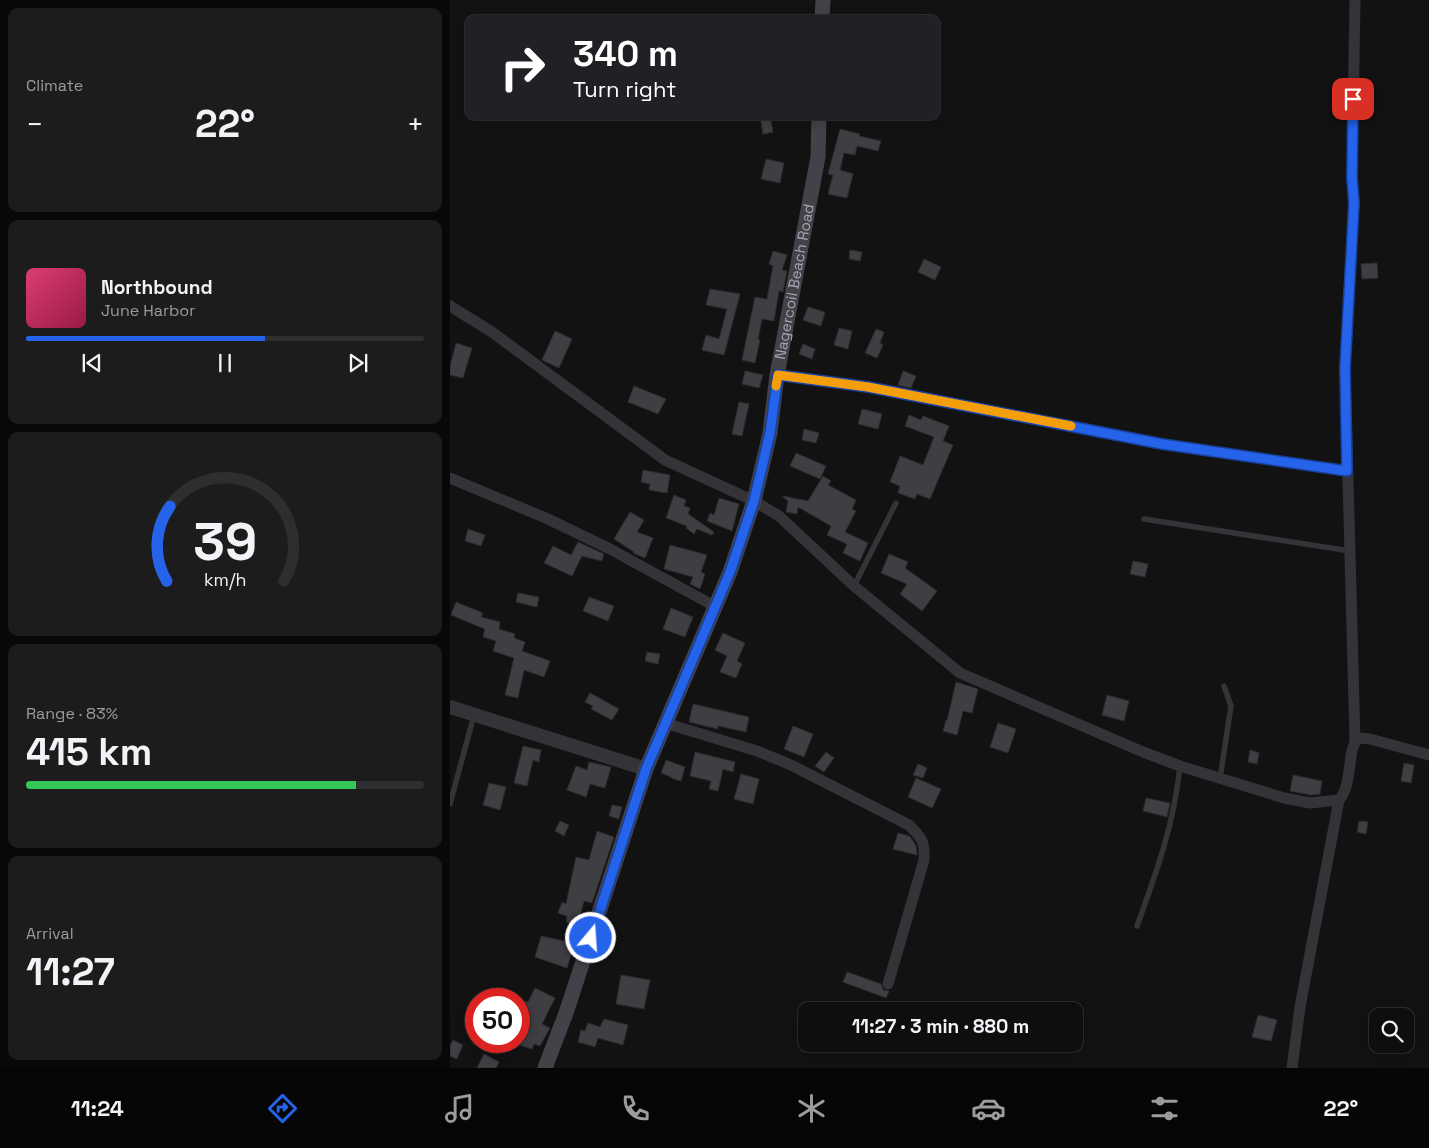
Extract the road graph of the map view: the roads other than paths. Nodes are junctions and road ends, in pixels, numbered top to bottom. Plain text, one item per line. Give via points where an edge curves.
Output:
1 (823, 0) edge
2 (1355, 0) edge
3 (822, 15) edge
4 (819, 120) edge
5 (450, 306) edge
6 (778, 375) junction
7 (1347, 471) junction
8 (450, 478) edge
9 (754, 501) junction
10 (896, 503) dead end
11 (1144, 519) dead end
12 (1350, 551) junction
13 (854, 586) junction
14 (716, 606) junction
15 (1224, 686) dead end
16 (450, 707) edge
17 (474, 715) junction
18 (665, 723) junction
19 (1355, 740) junction
20 (1429, 755) edge
21 (1180, 766) junction
22 (646, 769) junction
23 (1220, 779) junction
24 (1339, 800) junction
25 (450, 804) edge
26 (1137, 926) dead end
27 (888, 984) dead end
28 (545, 1068) edge
29 (1292, 1068) edge

1 - 3 main road
2 - 7 street via 1354,203 1345,368
4 - 6 main road, Nagercoil Beach Road via 818,157
5 - 9 street via 492,332 665,460
6 - 7 street via 868,387 1162,444
6 - 9 main road, Nagercoil Beach Road via 770,433
7 - 12 street
8 - 14 street via 548,519
9 - 13 street via 778,516
9 - 14 main road, Nagercoil Beach Road
10 - 13 lane
11 - 12 lane
12 - 19 street
13 - 21 street via 960,673
14 - 18 main road, Nagercoil Beach Road
15 - 23 lane via 1231,706
16 - 17 street
17 - 22 street
17 - 25 lane
18 - 22 main road, Nagercoil Beach Road
18 - 27 street via 790,765 909,825 923,838 924,860
19 - 20 street via 1364,737
19 - 24 street via 1346,789
21 - 23 street
21 - 26 lane via 1177,797 1162,857
22 - 28 main road, Nagercoil Beach Road
23 - 24 street via 1310,803
24 - 29 street via 1300,1007

